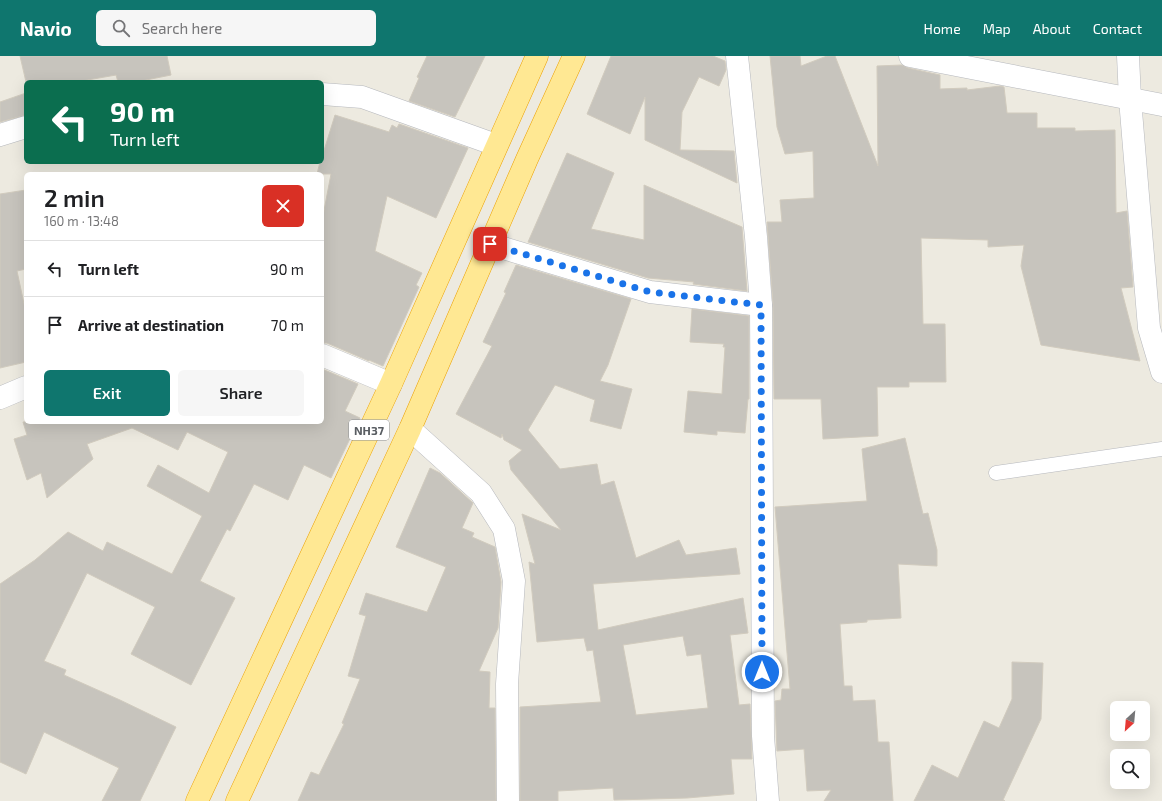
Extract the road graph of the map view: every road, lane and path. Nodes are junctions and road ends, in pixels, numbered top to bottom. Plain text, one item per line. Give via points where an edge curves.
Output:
1 (536, 56) edge
2 (574, 56) edge
3 (737, 56) edge
4 (910, 56) edge
5 (1128, 56) edge
6 (324, 94) edge
7 (1130, 99) junction
8 (1162, 105) edge
9 (24, 128) edge
10 (0, 134) edge
11 (496, 145) junction
12 (490, 244) junction
13 (761, 305) junction
14 (324, 356) edge
15 (1162, 372) edge
16 (391, 384) junction
17 (24, 388) edge
18 (0, 398) edge
19 (410, 429) junction
20 (1162, 449) edge
21 (996, 473) dead end
22 (197, 801) edge
23 (237, 801) edge
24 (508, 801) edge
25 (768, 801) edge

1 - 11 highway, NH37
2 - 12 highway, NH37
3 - 13 street
4 - 7 street
5 - 7 street
6 - 11 street via 362,97
7 - 8 street
7 - 15 street via 1149,328
9 - 10 street
11 - 16 highway, NH37
12 - 13 street via 650,292
12 - 19 highway, NH37
13 - 25 street via 763,736
14 - 16 street
16 - 22 highway, NH37
17 - 18 street
19 - 23 highway, NH37
19 - 24 street via 481,493 504,530 514,580 507,684
20 - 21 lane

